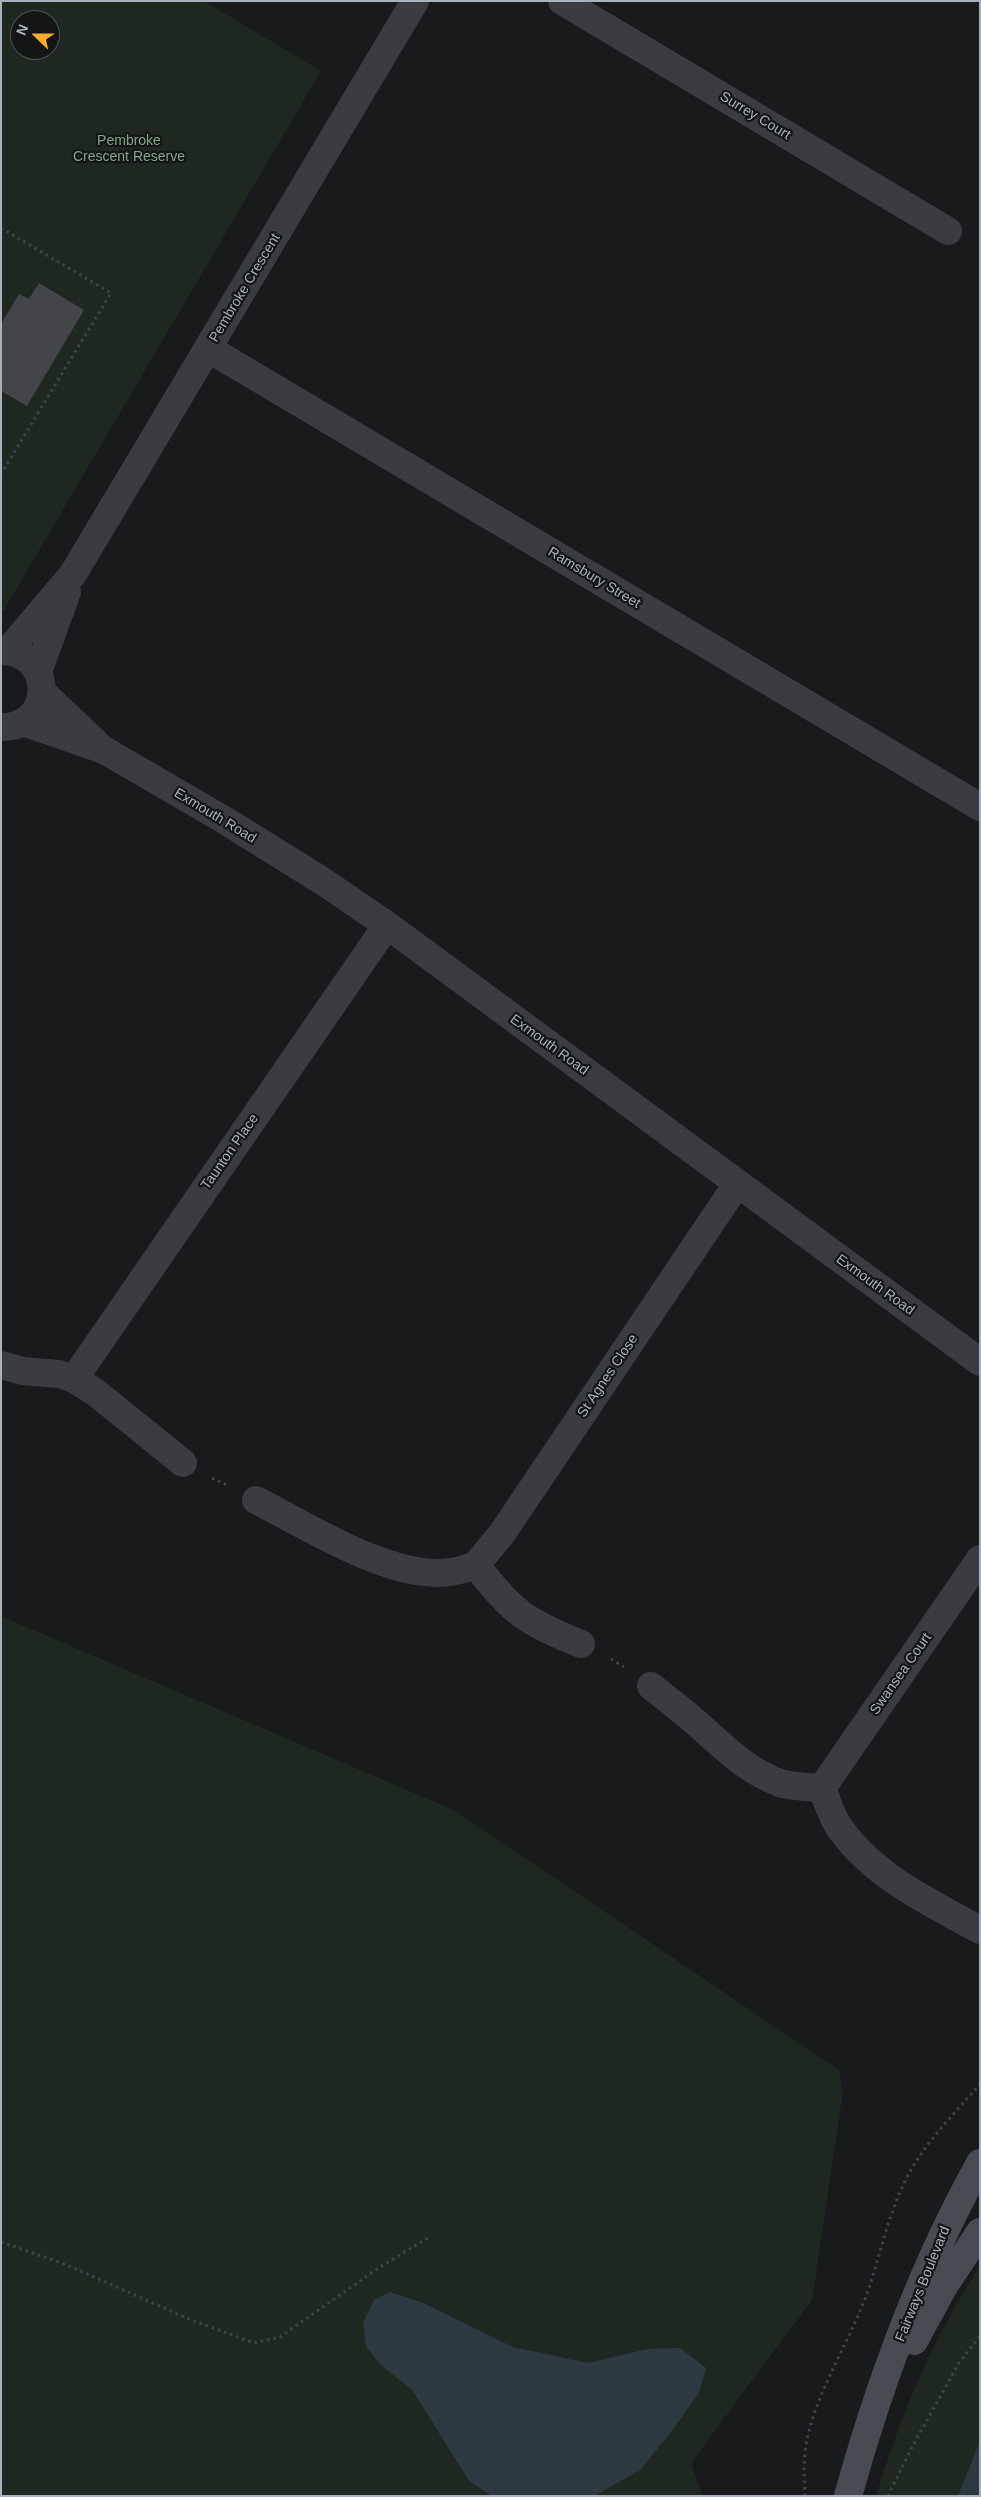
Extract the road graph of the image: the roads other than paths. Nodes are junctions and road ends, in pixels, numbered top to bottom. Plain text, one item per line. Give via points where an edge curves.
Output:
1 (415, 1) edge
2 (562, 1) edge
3 (948, 231) dead end
4 (209, 349) junction
5 (73, 574) junction
6 (5, 651) edge
7 (40, 682) junction
8 (12, 725) edge
9 (104, 750) junction
10 (980, 808) edge
11 (387, 925) junction
12 (737, 1184) junction
13 (980, 1362) edge
14 (1, 1365) edge
15 (74, 1379) junction
16 (183, 1463) road end
17 (256, 1500) road end
18 (980, 1559) edge
19 (476, 1565) junction
20 (582, 1644) road end
21 (651, 1686) road end
22 (822, 1788) junction
23 (980, 1930) edge
24 (980, 2163) edge
25 (980, 2232) edge
26 (876, 2410) junction
27 (848, 2496) edge

1 - 4 street, Pembroke Crescent
2 - 3 street, Surrey Court
4 - 5 street, Pembroke Crescent
4 - 10 street, Ramsbury Street
5 - 6 street, Pembroke Crescent
5 - 7 street, Pembroke Crescent
6 - 7 street, Exmouth Road via 30,662
7 - 8 street, Pembroke Crescent via 39,704 33,714
7 - 9 street, Exmouth Road
8 - 9 street, Exmouth Road
9 - 11 street, Exmouth Road via 226,821
11 - 12 street, Exmouth Road
11 - 15 street, Taunton Place
12 - 13 street, Exmouth Road
12 - 19 street, St Agnes Close via 503,1532
14 - 15 street
15 - 16 street via 95,1392
17 - 19 street via 399,1568 450,1572
18 - 22 street, Swansea Court
19 - 20 street via 499,1595 523,1617
21 - 22 street via 751,1768 780,1783
22 - 23 street via 838,1826 869,1861 906,1889
24 - 26 street, Fairways Boulevard via 953,2212 914,2299
25 - 26 street, Fairways Boulevard via 944,2286
26 - 27 street, Fairways Boulevard

